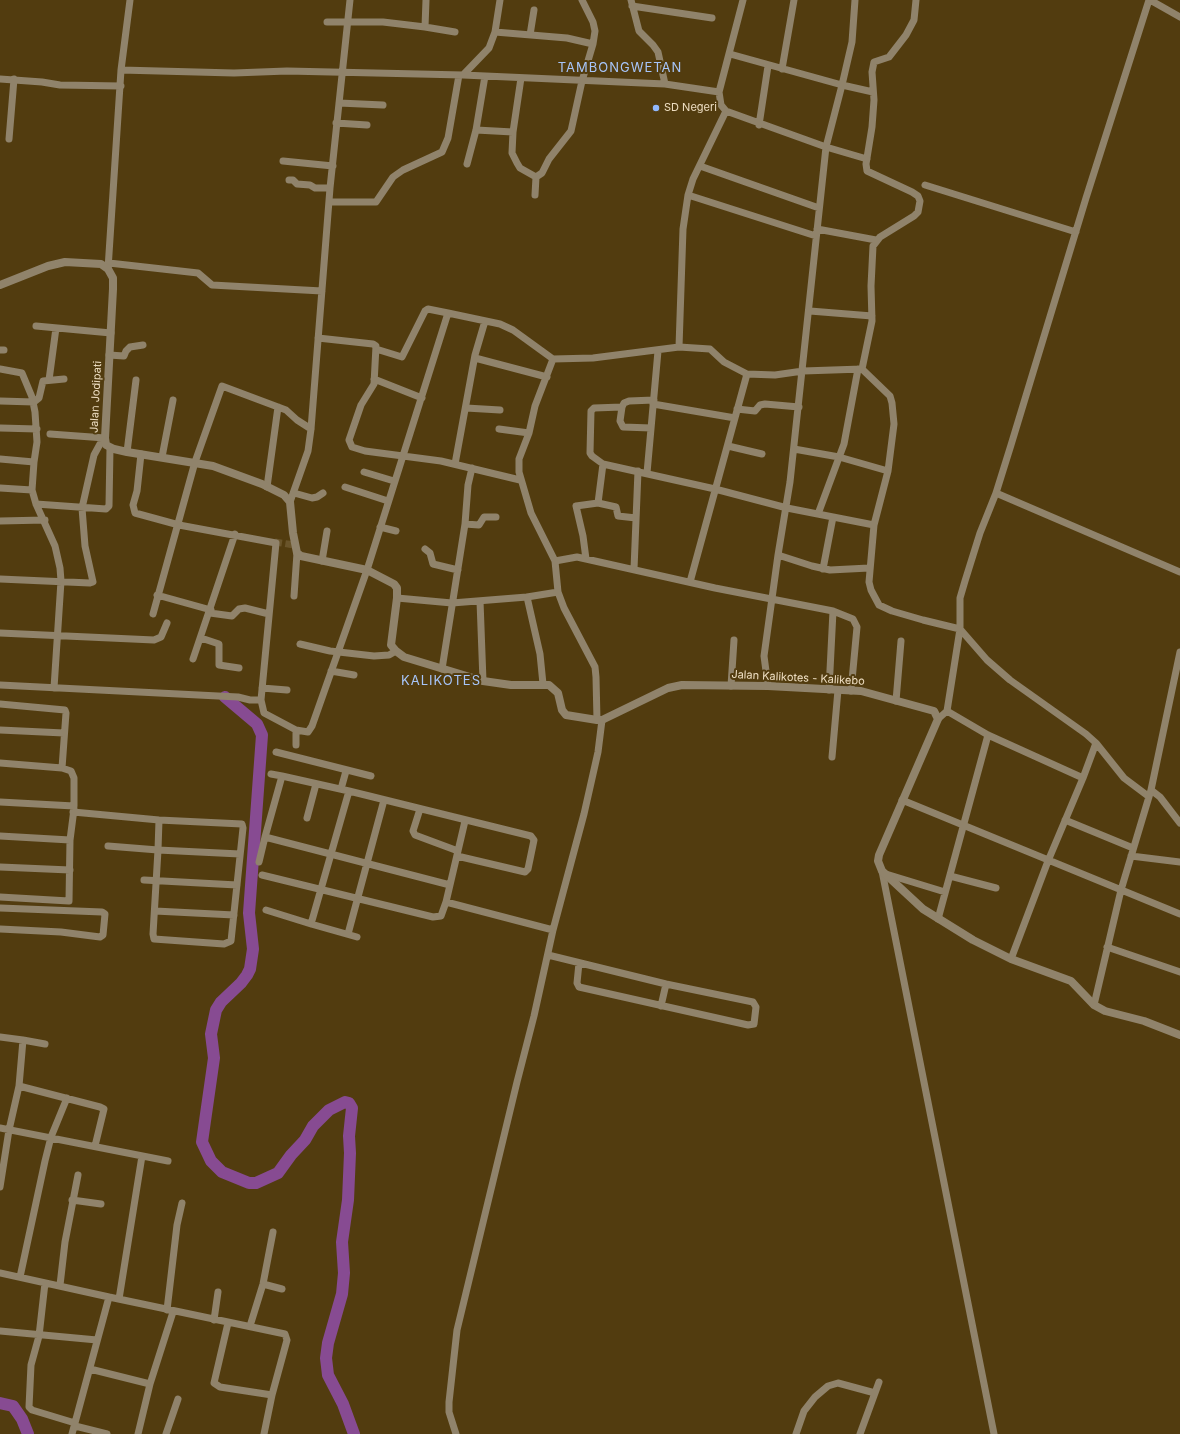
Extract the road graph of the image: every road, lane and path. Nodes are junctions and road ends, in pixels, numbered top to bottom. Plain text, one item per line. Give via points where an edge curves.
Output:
1 (130, 0) edge
2 (350, 0) edge
3 (426, 0) edge
4 (500, 0) edge
5 (582, 0) edge
6 (743, 0) edge
7 (794, 0) edge
8 (855, 0) edge
9 (916, 0) edge
10 (1149, 2) edge
11 (632, 3) edge
12 (534, 10) dead end
13 (1180, 17) edge
14 (712, 18) dead end
15 (327, 22) dead end
16 (346, 22) junction
17 (424, 27) junction
18 (455, 32) dead end
19 (494, 32) junction
20 (530, 35) junction
21 (593, 44) junction
22 (730, 54) junction
23 (768, 66) junction
24 (782, 69) junction
25 (121, 70) junction
26 (342, 73) junction
27 (461, 75) junction
28 (485, 76) junction
29 (521, 78) junction
30 (0, 79) edge
31 (14, 79) junction
32 (582, 81) junction
33 (665, 84) junction
34 (842, 85) junction
35 (121, 86) junction
36 (720, 92) junction
37 (874, 92) junction
38 (339, 103) junction
39 (383, 104) dead end
40 (726, 111) junction
41 (336, 123) junction
42 (759, 124) junction
43 (367, 125) dead end
44 (476, 130) junction
45 (513, 132) junction
46 (9, 139) dead end
47 (826, 147) junction
48 (867, 158) junction
49 (283, 161) dead end
50 (467, 164) dead end
51 (333, 166) junction
52 (700, 166) junction
53 (536, 177) junction
54 (289, 180) dead end
55 (925, 185) dead end
56 (330, 188) junction
57 (688, 195) junction
58 (535, 196) dead end
59 (330, 202) junction
60 (819, 208) junction
61 (1076, 232) junction
62 (816, 233) junction
63 (876, 240) junction
64 (109, 266) junction
65 (0, 285) edge
66 (322, 291) junction
67 (810, 311) junction
68 (448, 314) junction
69 (872, 316) junction
70 (485, 321) junction
71 (36, 326) dead end
72 (56, 328) junction
73 (111, 333) junction
74 (318, 338) junction
75 (143, 345) dead end
76 (678, 347) junction
77 (376, 349) junction
78 (658, 351) junction
79 (109, 355) junction
80 (475, 358) junction
81 (553, 359) junction
82 (0, 369) edge
83 (860, 369) junction
84 (803, 372) junction
85 (747, 374) junction
86 (547, 377) junction
87 (64, 379) dead end
88 (374, 379) junction
89 (49, 380) junction
90 (136, 380) dead end
91 (422, 398) junction
92 (173, 400) dead end
93 (0, 401) edge
94 (35, 402) junction
95 (653, 402) junction
96 (278, 407) junction
97 (622, 407) junction
98 (799, 407) junction
99 (466, 408) junction
100 (737, 409) junction
101 (500, 410) dead end
102 (735, 418) junction
103 (0, 428) edge
104 (37, 428) junction
105 (311, 428) junction
106 (651, 428) junction
107 (500, 429) dead end
108 (50, 434) dead end
109 (529, 434) junction
110 (106, 442) junction
111 (728, 446) junction
112 (794, 449) junction
113 (127, 452) junction
114 (141, 454) junction
115 (762, 454) dead end
116 (404, 455) junction
117 (162, 457) junction
118 (839, 457) junction
119 (0, 459) edge
120 (34, 462) junction
121 (195, 462) junction
122 (455, 464) junction
123 (603, 464) junction
124 (472, 468) junction
125 (888, 471) junction
126 (364, 472) dead end
127 (638, 472) junction
128 (647, 473) junction
129 (520, 480) junction
130 (394, 481) junction
131 (267, 487) junction
132 (345, 487) dead end
133 (0, 488) edge
134 (715, 489) junction
135 (32, 490) junction
136 (294, 493) junction
137 (323, 493) dead end
138 (996, 493) junction
139 (388, 501) junction
140 (290, 502) junction
141 (598, 503) junction
142 (36, 504) junction
143 (82, 508) junction
144 (787, 508) junction
145 (818, 514) junction
146 (496, 517) dead end
147 (833, 517) junction
148 (636, 518) junction
149 (45, 520) junction
150 (0, 521) edge
151 (465, 524) junction
152 (179, 525) junction
153 (874, 525) junction
154 (380, 527) junction
155 (327, 531) dead end
156 (396, 531) dead end
157 (235, 534) junction
158 (425, 549) dead end
159 (297, 553) junction
160 (778, 555) junction
161 (586, 558) junction
162 (322, 561) junction
163 (555, 561) junction
164 (823, 568) junction
165 (869, 568) junction
166 (634, 569) junction
167 (367, 570) junction
168 (458, 570) junction
169 (1180, 572) edge
170 (0, 579) edge
171 (61, 581) junction
172 (690, 582) junction
173 (558, 592) junction
174 (157, 595) junction
175 (294, 596) dead end
176 (527, 597) junction
177 (397, 598) junction
178 (772, 600) junction
179 (480, 601) junction
180 (452, 603) junction
181 (833, 611) junction
182 (210, 612) junction
183 (153, 614) dead end
184 (268, 614) junction
185 (167, 623) dead end
186 (960, 629) junction
187 (0, 633) edge
188 (57, 636) junction
189 (201, 638) junction
190 (734, 640) dead end
191 (901, 641) dead end
192 (300, 644) dead end
193 (396, 651) junction
194 (337, 652) junction
195 (1180, 652) edge
196 (194, 659) dead end
197 (239, 668) dead end
198 (442, 669) junction
199 (331, 671) junction
200 (354, 675) dead end
201 (483, 680) junction
202 (543, 684) junction
203 (0, 685) edge
204 (732, 686) junction
205 (768, 686) junction
206 (54, 688) junction
207 (262, 688) junction
208 (287, 690) dead end
209 (829, 690) junction
210 (838, 690) junction
211 (851, 691) junction
212 (261, 700) junction
213 (896, 701) junction
214 (0, 704) edge
215 (947, 711) junction
216 (938, 719) junction
217 (600, 720) junction
218 (0, 730) edge
219 (296, 730) junction
220 (64, 733) junction
221 (988, 735) junction
222 (1096, 743) junction
223 (296, 744) dead end
224 (276, 752) dead end
225 (832, 756) dead end
226 (0, 763) edge
227 (62, 768) junction
228 (346, 771) junction
229 (271, 774) dead end
230 (282, 776) junction
231 (371, 776) dead end
232 (1083, 778) junction
233 (316, 784) junction
234 (341, 789) junction
235 (349, 791) junction
236 (1150, 793) junction
237 (384, 800) junction
238 (902, 800) junction
239 (0, 802) edge
240 (420, 809) junction
241 (75, 810) junction
242 (307, 818) dead end
243 (159, 820) junction
244 (1065, 820) junction
245 (465, 821) junction
246 (1180, 823) edge
247 (963, 825) junction
248 (0, 836) edge
249 (265, 837) junction
250 (70, 840) junction
251 (108, 846) dead end
252 (1133, 848) junction
253 (158, 850) junction
254 (457, 853) junction
255 (240, 854) junction
256 (330, 854) junction
257 (1131, 856) junction
258 (1048, 861) junction
259 (259, 862) dead end
260 (1180, 862) edge
261 (368, 863) junction
262 (0, 867) edge
263 (70, 870) junction
264 (884, 872) junction
265 (262, 875) dead end
266 (950, 876) junction
267 (144, 880) dead end
268 (157, 880) junction
269 (237, 884) junction
270 (450, 885) junction
271 (996, 888) dead end
272 (321, 890) junction
273 (1122, 890) junction
274 (945, 892) junction
275 (0, 897) edge
276 (358, 898) junction
277 (446, 902) junction
278 (0, 908) edge
279 (266, 910) dead end
280 (155, 911) junction
281 (1180, 914) edge
282 (234, 915) junction
283 (938, 919) junction
284 (311, 924) junction
285 (0, 929) edge
286 (553, 930) junction
287 (348, 934) junction
288 (357, 937) dead end
289 (1107, 947) junction
290 (548, 955) junction
291 (1011, 959) junction
292 (579, 963) junction
293 (1180, 972) edge
294 (666, 984) junction
295 (1094, 1005) junction
296 (661, 1006) junction
297 (1180, 1035) edge
298 (0, 1037) edge
299 (23, 1040) junction
300 (45, 1044) dead end
301 (19, 1086) junction
302 (67, 1098) junction
303 (0, 1128) edge
304 (9, 1130) junction
305 (52, 1137) junction
306 (95, 1146) junction
307 (142, 1156) junction
308 (168, 1161) dead end
309 (78, 1175) dead end
310 (0, 1187) edge
311 (72, 1200) junction
312 (182, 1203) dead end
313 (101, 1204) dead end
314 (273, 1232) dead end
315 (0, 1273) edge
316 (20, 1277) junction
317 (45, 1283) junction
318 (263, 1284) junction
319 (60, 1285) junction
320 (282, 1289) dead end
321 (218, 1292) dead end
322 (109, 1297) junction
323 (118, 1299) junction
324 (170, 1311) junction
325 (214, 1320) junction
326 (228, 1323) junction
327 (250, 1326) junction
328 (0, 1331) edge
329 (39, 1336) junction
330 (97, 1340) junction
331 (90, 1369) junction
332 (878, 1382) dead end
333 (150, 1384) junction
334 (875, 1393) junction
335 (272, 1395) junction
336 (178, 1399) dead end
337 (75, 1425) junction
338 (72, 1434) edge
339 (107, 1434) edge
340 (138, 1434) edge
341 (166, 1434) edge
342 (264, 1434) edge
343 (456, 1434) edge
344 (796, 1434) edge
345 (860, 1434) edge
346 (994, 1434) edge

1 - 25 street
2 - 16 street
3 - 17 street
4 - 19 street
5 - 21 street via 593,22
6 - 22 street
7 - 24 street
8 - 34 street via 852,42
9 - 37 street via 914,20 906,35 888,57 873,63
10 - 13 street
10 - 61 street
11 - 14 street
11 - 33 street via 639,31 658,52
12 - 20 street
15 - 16 street
16 - 17 street via 383,22
16 - 26 street
17 - 18 street
19 - 20 street
19 - 27 street via 489,48
20 - 21 street via 567,38
21 - 32 street
22 - 23 street
22 - 36 street
23 - 24 street
23 - 42 street
24 - 34 street
25 - 26 street
25 - 35 street
26 - 27 street
26 - 38 street
27 - 28 street
27 - 59 street via 448,138 442,152 403,170 394,177 376,202
28 - 29 street
28 - 44 street
29 - 32 street
29 - 45 street
30 - 31 street
31 - 35 street via 60,85
31 - 46 street
32 - 33 street
32 - 53 street via 571,131 549,159 542,173
33 - 36 street
34 - 37 street
34 - 47 street
35 - 64 street
36 - 40 street via 721,104
37 - 48 street
38 - 39 street
38 - 41 street
40 - 42 street
40 - 52 street
41 - 43 street
41 - 51 street
42 - 47 street
44 - 45 street
44 - 50 street
45 - 53 street via 512,153 517,163 520,168
47 - 48 street
47 - 60 street
48 - 63 street via 866,168 870,173 912,192 920,201 918,212 909,221
49 - 51 street
51 - 56 street
52 - 57 street
52 - 60 street
53 - 58 street
54 - 56 street via 294,180 297,184
55 - 61 street
56 - 59 street
57 - 62 street
57 - 76 street via 683,230
59 - 66 street
60 - 62 street
61 - 138 street
62 - 63 street
62 - 67 street
63 - 69 street via 871,286
64 - 65 street via 65,262
64 - 66 street via 198,273 212,285
64 - 73 street, Jalan Jodipati via 113,278
66 - 74 street
67 - 69 street
67 - 84 street
68 - 70 street
68 - 77 street via 428,309 423,312 402,358
68 - 91 street
69 - 83 street via 870,335
70 - 80 street
70 - 81 street via 513,330
71 - 72 street
72 - 73 street
72 - 89 street
73 - 79 street, Jalan Jodipati
74 - 77 street via 373,344
74 - 105 street
75 - 79 street via 130,347 122,355
76 - 78 street
76 - 85 street via 710,349 724,362
77 - 88 street
78 - 81 street via 593,358
78 - 95 street
79 - 110 street, Jalan Jodipati
80 - 86 street
80 - 99 street
81 - 86 street
82 - 94 street via 21,372
83 - 84 street
83 - 118 street
83 - 125 street via 890,396 892,403 894,424
84 - 85 street
84 - 98 street
85 - 100 street
86 - 109 street via 535,406
87 - 89 street
88 - 91 street
88 - 116 street via 373,387 361,405 349,443 352,447 365,451
89 - 94 street via 44,381 40,398
90 - 113 street
91 - 116 street
92 - 117 street
93 - 94 street
94 - 104 street
95 - 97 street via 629,401
95 - 102 street
95 - 106 street
96 - 105 street via 290,412 297,420
96 - 121 street via 222,386
96 - 131 street
97 - 106 street via 620,421 623,427
97 - 123 street via 594,408 592,411 590,450 592,456
98 - 100 street via 764,404 755,411
98 - 112 street
99 - 101 street
99 - 122 street
100 - 102 street
102 - 111 street
103 - 104 street
104 - 120 street
105 - 136 street via 308,451
106 - 128 street
107 - 109 street
108 - 110 street
109 - 129 street via 519,459
110 - 113 street
110 - 143 street via 100,444 94,456
110 - 143 street via 109,506 106,510
111 - 115 street
111 - 134 street
112 - 118 street
112 - 144 street
113 - 114 street
114 - 117 street
114 - 152 street via 134,512
116 - 122 street
116 - 130 street
117 - 121 street
118 - 125 street
118 - 145 street
119 - 120 street
120 - 135 street
121 - 131 street via 231,472
121 - 152 street
122 - 124 street
123 - 127 street
123 - 141 street
124 - 129 street
124 - 151 street
125 - 153 street
126 - 130 street
127 - 128 street
127 - 148 street
128 - 134 street
129 - 163 street via 536,525
130 - 139 street
131 - 140 street via 284,495
132 - 139 street
133 - 135 street
134 - 144 street
134 - 172 street
135 - 142 street
136 - 137 street via 312,498
136 - 140 street
138 - 169 street
138 - 186 street via 980,532 960,598
139 - 154 street
140 - 159 street via 292,533
141 - 148 street via 614,505 618,516
141 - 161 street via 576,506 584,536
142 - 143 street
142 - 149 street
143 - 171 street via 85,546 93,581 90,584
144 - 145 street
144 - 160 street
145 - 147 street
146 - 151 street via 484,517 479,525
147 - 153 street
147 - 164 street
148 - 166 street
149 - 150 street
149 - 171 street via 58,555
151 - 168 street
152 - 157 street
152 - 174 street
153 - 165 street
154 - 156 street
154 - 167 street
155 - 162 street
157 - 182 street
157 - 184 street via 276,543
158 - 168 street via 430,553 433,564
159 - 162 street
159 - 175 street
160 - 164 street
160 - 178 street
161 - 163 street
161 - 166 street
162 - 167 street
163 - 173 street
164 - 165 street
165 - 186 street via 868,582 879,605
166 - 172 street
167 - 177 street via 394,584 397,588
167 - 194 street
168 - 180 street
170 - 171 street
171 - 188 street
172 - 178 street
173 - 176 street
173 - 217 street via 595,667
174 - 182 street
174 - 183 street
176 - 179 street
176 - 202 street via 540,654
177 - 180 street
177 - 193 street via 391,639
178 - 181 street
178 - 205 street via 764,656
179 - 180 street
179 - 201 street
180 - 198 street
181 - 209 street
181 - 211 street via 856,622
182 - 184 street via 232,616 245,608
182 - 189 street
184 - 207 street
185 - 188 street via 163,635 154,640
186 - 215 street
186 - 222 street via 1001,672
187 - 188 street
188 - 206 street
189 - 196 street
189 - 197 street via 219,644 219,665
190 - 204 street
191 - 213 street
192 - 194 street
193 - 194 street via 383,656
193 - 198 street via 404,657
194 - 199 street
195 - 236 street
198 - 201 street
199 - 200 street
199 - 219 street via 310,730 305,733
201 - 202 street via 512,685
202 - 217 street via 552,687 558,693 562,710 566,715
203 - 206 street
204 - 205 street, Jalan Kalikotes - Kalikebo
204 - 217 street, Jalan Kalikotes - Kalikebo via 675,686
205 - 209 street, Jalan Kalikotes - Kalikebo
206 - 212 street
207 - 208 street
207 - 212 street
209 - 210 street, Jalan Kalikotes - Kalikebo
210 - 211 street, Jalan Kalikotes - Kalikebo
210 - 225 street
211 - 213 street, Jalan Kalikotes - Kalikebo via 870,693
212 - 219 street via 264,713
213 - 216 street, Jalan Kalikotes - Kalikebo via 934,711
214 - 220 street via 63,708 66,713
215 - 216 street
215 - 221 street
216 - 238 street
217 - 286 street via 598,752
218 - 220 street
219 - 223 street
220 - 227 street
221 - 232 street
221 - 247 street
222 - 232 street
222 - 236 street via 1124,778
224 - 228 street
226 - 227 street
227 - 241 street via 70,771 74,778
228 - 231 street
228 - 234 street
229 - 230 street
230 - 233 street
230 - 249 street
232 - 244 street
233 - 234 street
233 - 242 street
234 - 235 street
235 - 237 street
235 - 256 street
236 - 246 street via 1160,798
236 - 252 street
237 - 240 street
237 - 261 street
238 - 247 street
238 - 264 street via 878,855 878,862
239 - 241 street
240 - 245 street
240 - 254 street via 413,831 415,835
241 - 243 street
241 - 250 street
243 - 253 street
243 - 255 street via 241,823 243,827
244 - 252 street
244 - 258 street
245 - 254 street
245 - 254 street via 532,837 534,842 528,869 525,872
247 - 258 street
247 - 266 street
248 - 250 street
249 - 256 street
249 - 259 street
250 - 263 street
251 - 253 street
252 - 257 street
253 - 255 street
253 - 268 street
254 - 270 street
255 - 269 street
256 - 261 street
256 - 272 street
257 - 260 street
257 - 273 street
258 - 273 street
258 - 291 street
261 - 270 street
261 - 276 street
262 - 263 street
263 - 275 street via 69,901
264 - 274 street
264 - 283 street via 912,900
264 - 346 street
265 - 272 street
266 - 271 street
266 - 274 street
267 - 268 street
268 - 269 street
268 - 280 street
269 - 282 street
270 - 277 street
272 - 276 street
272 - 284 street
273 - 281 street
273 - 289 street
274 - 283 street
276 - 277 street via 436,918 442,916
276 - 287 street
277 - 286 street
278 - 285 street via 105,914 100,937
279 - 284 street
280 - 282 street
280 - 282 street via 152,934 155,940 224,944 232,939
283 - 291 street
284 - 287 street
286 - 290 street
287 - 288 street
289 - 293 street
289 - 295 street
290 - 292 street
290 - 343 street via 457,1330 449,1402 449,1412
291 - 295 street via 1071,981
292 - 294 street
292 - 296 street via 577,983 580,987
294 - 296 street
294 - 296 street via 753,1002 756,1006 754,1024 748,1025
295 - 297 street via 1105,1011
298 - 299 street
299 - 300 street
299 - 301 street
301 - 302 street
301 - 304 street
302 - 305 street
302 - 306 street via 104,1109
303 - 304 street
304 - 305 street
304 - 310 street
305 - 306 street
305 - 316 street
306 - 307 street
307 - 308 street
307 - 323 street
309 - 311 street
311 - 313 street
311 - 319 street
312 - 324 street via 177,1225
314 - 318 street
315 - 316 street
316 - 317 street
317 - 319 street
317 - 329 street
318 - 320 street
318 - 327 street
319 - 322 street
321 - 325 street
322 - 323 street
322 - 330 street
323 - 324 street
324 - 325 street
324 - 333 street
325 - 326 street
326 - 327 street
326 - 335 street via 214,1383
327 - 335 street via 285,1334 287,1338
328 - 329 street
329 - 330 street
329 - 337 street via 31,1365 30,1407 32,1410
330 - 331 street
331 - 333 street
331 - 337 street
332 - 334 street
333 - 340 street
334 - 344 street via 838,1383 828,1386 804,1411
334 - 345 street
335 - 342 street
336 - 341 street
337 - 338 street
337 - 339 street

